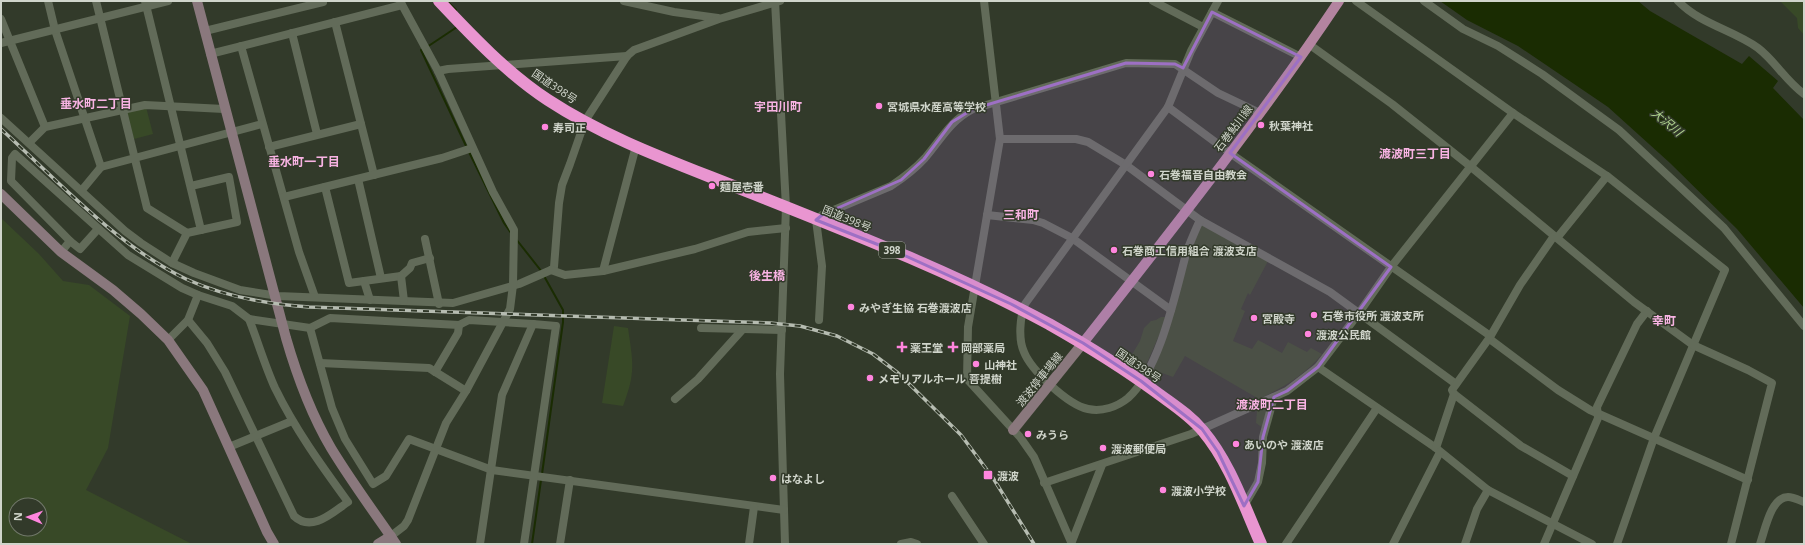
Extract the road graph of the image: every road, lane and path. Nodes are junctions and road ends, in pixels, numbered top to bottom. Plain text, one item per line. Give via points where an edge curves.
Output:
1 (48, 1) edge
2 (96, 1) edge
3 (168, 1) edge
4 (197, 1) edge
5 (439, 1) edge
6 (624, 1) edge
7 (777, 1) edge
8 (984, 1) edge
9 (1153, 1) edge
10 (1218, 1) edge
11 (1339, 1) edge
12 (1356, 1) edge
13 (1424, 1) edge
14 (1678, 1) edge
15 (323, 2) dead end
16 (401, 3) edge
17 (146, 4) edge
18 (304, 4) edge
19 (1212, 12) junction
20 (101, 18) junction
21 (1, 19) edge
22 (719, 19) junction
23 (336, 22) junction
24 (1203, 27) junction
25 (55, 30) junction
26 (205, 31) junction
27 (292, 33) junction
28 (10, 41) junction
29 (1, 43) edge
30 (1310, 45) junction
31 (241, 46) junction
32 (210, 54) junction
33 (627, 56) junction
34 (1301, 57) junction
35 (503, 65) junction
36 (1183, 68) junction
37 (438, 71) junction
38 (1804, 94) edge
39 (997, 100) junction
40 (171, 106) junction
41 (1168, 107) junction
42 (224, 109) junction
43 (124, 110) junction
44 (1260, 113) junction
45 (1513, 113) junction
46 (84, 117) junction
47 (1, 118) edge
48 (585, 121) junction
49 (262, 124) junction
50 (361, 124) junction
51 (45, 127) junction
52 (230, 132) junction
53 (317, 134) junction
54 (1000, 139) junction
55 (29, 143) junction
56 (180, 145) junction
57 (636, 146) junction
58 (269, 147) junction
59 (469, 149) junction
60 (1230, 153) junction
61 (136, 159) junction
62 (1126, 165) junction
63 (1470, 166) junction
64 (101, 167) junction
65 (374, 175) junction
66 (1606, 176) junction
67 (358, 179) junction
68 (191, 186) junction
69 (325, 187) junction
70 (82, 190) junction
71 (1, 194) edge
72 (284, 197) junction
73 (786, 207) junction
74 (1187, 208) junction
75 (987, 215) junction
76 (816, 220) junction
77 (1200, 220) junction
78 (786, 228) junction
79 (98, 229) junction
80 (201, 230) junction
81 (187, 234) junction
82 (1556, 237) junction
83 (1072, 238) junction
84 (425, 239) dead end
85 (70, 241) junction
86 (62, 252) junction
87 (430, 258) junction
88 (172, 263) junction
89 (1391, 267) junction
90 (603, 271) junction
91 (546, 273) junction
92 (401, 276) junction
93 (382, 278) junction
94 (364, 281) junction
95 (1131, 281) junction
96 (513, 285) junction
97 (976, 288) junction
98 (198, 295) junction
99 (315, 297) junction
100 (370, 300) junction
101 (404, 301) junction
102 (440, 304) junction
103 (1022, 310) junction
104 (1171, 310) junction
105 (1647, 311) junction
106 (1359, 313) junction
107 (249, 319) junction
108 (188, 320) junction
109 (819, 320) dead end
110 (504, 322) junction
111 (533, 324) junction
112 (459, 325) junction
113 (1804, 326) edge
114 (310, 328) junction
115 (701, 328) dead end
116 (744, 329) junction
117 (782, 330) junction
118 (1490, 337) junction
119 (168, 340) junction
120 (1083, 343) junction
121 (1692, 345) junction
122 (320, 363) junction
123 (1318, 367) junction
124 (435, 372) junction
125 (1141, 381) junction
126 (1050, 384) junction
127 (1456, 384) junction
128 (466, 391) junction
129 (1454, 394) junction
130 (1274, 397) junction
131 (675, 399) dead end
132 (1377, 408) junction
133 (1598, 413) junction
134 (292, 421) junction
135 (1202, 429) junction
136 (1013, 430) junction
137 (256, 436) junction
138 (1654, 438) junction
139 (229, 447) junction
140 (436, 448) junction
141 (1438, 450) junction
142 (1102, 465) junction
143 (492, 470) junction
144 (534, 475) junction
145 (1573, 476) junction
146 (570, 480) junction
147 (1748, 480) junction
148 (1044, 483) junction
149 (1488, 490) junction
150 (952, 496) dead end
151 (1804, 502) edge
152 (1244, 506) junction
153 (754, 508) junction
154 (784, 510) junction
155 (1552, 522) junction
156 (394, 540) edge
157 (1071, 543) edge
158 (274, 544) edge
159 (378, 544) edge
160 (480, 544) edge
161 (524, 544) edge
162 (560, 544) edge
163 (749, 544) edge
164 (785, 544) edge
165 (901, 544) edge
166 (917, 544) edge
167 (984, 544) edge
168 (1261, 544) edge
169 (1286, 544) edge
170 (1393, 544) edge
171 (1465, 544) edge
172 (1544, 544) edge
173 (1592, 544) edge
174 (1617, 544) edge
175 (1731, 544) edge
176 (1760, 544) edge

1 - 25 street
2 - 20 street
3 - 17 street
4 - 26 street
5 - 35 highway, 国道398号 / 398
6 - 22 street
7 - 22 street
7 - 73 street
8 - 39 street
9 - 24 street
10 - 19 street
11 - 30 main road, 石巻鮎川線
12 - 45 street
13 - 113 street via 1542,74 1619,130 1724,228
14 - 38 street via 1688,12 1759,49 1794,87
15 - 18 street
16 - 23 street
16 - 37 street
17 - 20 street
17 - 40 street
18 - 26 street
19 - 24 street
19 - 34 street
20 - 25 street
20 - 43 street
21 - 28 street
22 - 33 street via 634,50
23 - 27 street
23 - 50 street
24 - 36 street
25 - 28 street
25 - 46 street
26 - 32 street
27 - 31 street
27 - 53 street
28 - 29 street
28 - 51 street
30 - 34 main road, 石巻鮎川線
30 - 63 street via 1392,104
31 - 32 street
31 - 49 street
32 - 42 street
33 - 35 street
33 - 48 street
34 - 44 main road, 石巻鮎川線
35 - 37 street
35 - 48 highway, 国道398号 / 398 via 548,100
36 - 39 street via 1175,64 1126,62
36 - 41 street
36 - 44 street via 1218,92
37 - 59 street
39 - 54 street
39 - 76 street via 973,109 952,122 924,159 892,186 822,215
40 - 42 street
40 - 43 street via 145,105
40 - 56 street
41 - 60 street
41 - 62 street
42 - 52 street
43 - 46 street
43 - 61 street
44 - 60 main road, 石巻鮎川線
45 - 63 street
45 - 66 street
46 - 51 street
46 - 64 street
47 - 55 street
48 - 57 highway, 国道398号 / 398
48 - 91 street via 562,185 556,263
49 - 52 street
49 - 58 street
50 - 53 street
50 - 65 street
51 - 55 street
52 - 56 street
52 - 156 street via 286,338 308,402 328,443
53 - 58 street
54 - 62 street via 1076,139 1088,142
54 - 75 street
55 - 70 street
56 - 61 street
56 - 68 street
57 - 73 highway, 国道398号 / 398
57 - 90 street
58 - 72 street
59 - 65 street
59 - 96 street via 514,236
60 - 74 main road, 石巻鮎川線
60 - 89 street
61 - 64 street
61 - 81 street via 147,208
62 - 74 street
62 - 83 street
63 - 82 street
63 - 89 street
64 - 70 street
65 - 67 street
66 - 82 street
66 - 121 street via 1725,270
67 - 69 street
67 - 93 street
68 - 80 street
68 - 80 street via 229,177 237,222
69 - 72 street
69 - 94 street via 349,283
70 - 88 street via 125,231
71 - 86 street
72 - 99 street
73 - 76 highway, 国道398号 / 398
73 - 78 street
74 - 77 street
74 - 95 main road, 石巻鮎川線
75 - 83 street via 1033,220
75 - 97 street
76 - 97 highway, 国道398号 / 398 via 899,253
76 - 109 street via 822,266
77 - 104 street via 1187,252
77 - 106 street via 1330,292
78 - 90 street via 748,232 695,249
78 - 117 street
79 - 85 street via 80,249
79 - 85 street via 15,154 12,158 11,181
79 - 98 street via 128,255
80 - 81 street
81 - 88 street
82 - 105 street
82 - 118 street via 1520,285
83 - 95 street
83 - 103 street
84 - 87 street
85 - 86 street
86 - 119 street via 130,304
87 - 92 street via 412,263
87 - 102 street
88 - 99 street via 194,274 240,290 278,296
89 - 106 street
89 - 118 street
90 - 91 street
91 - 96 street
92 - 93 street
92 - 101 street
93 - 94 street
94 - 100 street
95 - 104 street
95 - 120 main road, 石巻鮎川線
96 - 102 street via 453,303
96 - 110 street via 510,309
97 - 103 highway, 国道398号 / 398
97 - 136 street via 968,327 967,379
98 - 107 street via 232,306
98 - 108 street
99 - 100 street
100 - 101 street
101 - 102 street
103 - 120 highway, 国道398号 / 398
103 - 126 street via 1023,350 1029,363
104 - 125 street via 1155,354
105 - 121 street
105 - 133 street via 1637,324 1597,408
106 - 123 street
106 - 127 street
107 - 114 street
107 - 134 street via 274,386
108 - 119 street
108 - 137 street via 207,343 225,372
110 - 111 street
110 - 112 street via 469,320
110 - 128 street
111 - 143 street via 502,395
111 - 144 street via 556,326
112 - 114 street via 330,318
112 - 124 street via 458,333
114 - 122 street
115 - 116 street
116 - 117 street
116 - 131 street via 698,379
117 - 154 street via 780,374
118 - 127 street
118 - 133 street via 1558,390
119 - 139 street via 203,390
120 - 125 highway, 国道398号 / 398
120 - 126 street, 渡波停車場線
121 - 138 street
121 - 147 street via 1772,383
122 - 124 street via 423,367
122 - 140 street via 332,408 345,439 372,484 386,476 409,438
123 - 130 street via 1287,391
123 - 132 street
124 - 128 street
125 - 126 street via 1122,403 1095,410 1086,409
125 - 135 highway, 国道398号 / 398
126 - 136 street, 渡波停車場線
127 - 129 street via 1452,390
128 - 140 street via 446,423
129 - 141 street
129 - 145 street via 1521,446
130 - 135 street
130 - 152 street via 1263,437 1258,482
132 - 141 street
132 - 169 street
133 - 138 street
133 - 145 street
134 - 137 street
134 - 137 street via 348,502 320,521 298,521 294,516
135 - 142 street
135 - 152 highway, 国道398号 / 398 via 1218,452
136 - 148 street via 1034,457
137 - 139 street
138 - 147 street
138 - 174 street
139 - 158 street
140 - 143 street
140 - 156 street via 408,520
141 - 149 street
141 - 170 street
142 - 148 street
142 - 157 street
143 - 144 street
143 - 160 street
144 - 146 street
144 - 161 street
145 - 155 street
146 - 153 street
146 - 162 street
147 - 175 street
148 - 157 street
149 - 155 street
149 - 171 street via 1477,510
150 - 167 street
151 - 176 street via 1789,497 1774,505
152 - 168 highway, 国道398号 / 398
153 - 154 street
153 - 163 street
154 - 164 street
155 - 172 street
155 - 173 street
156 - 159 street
165 - 166 street

